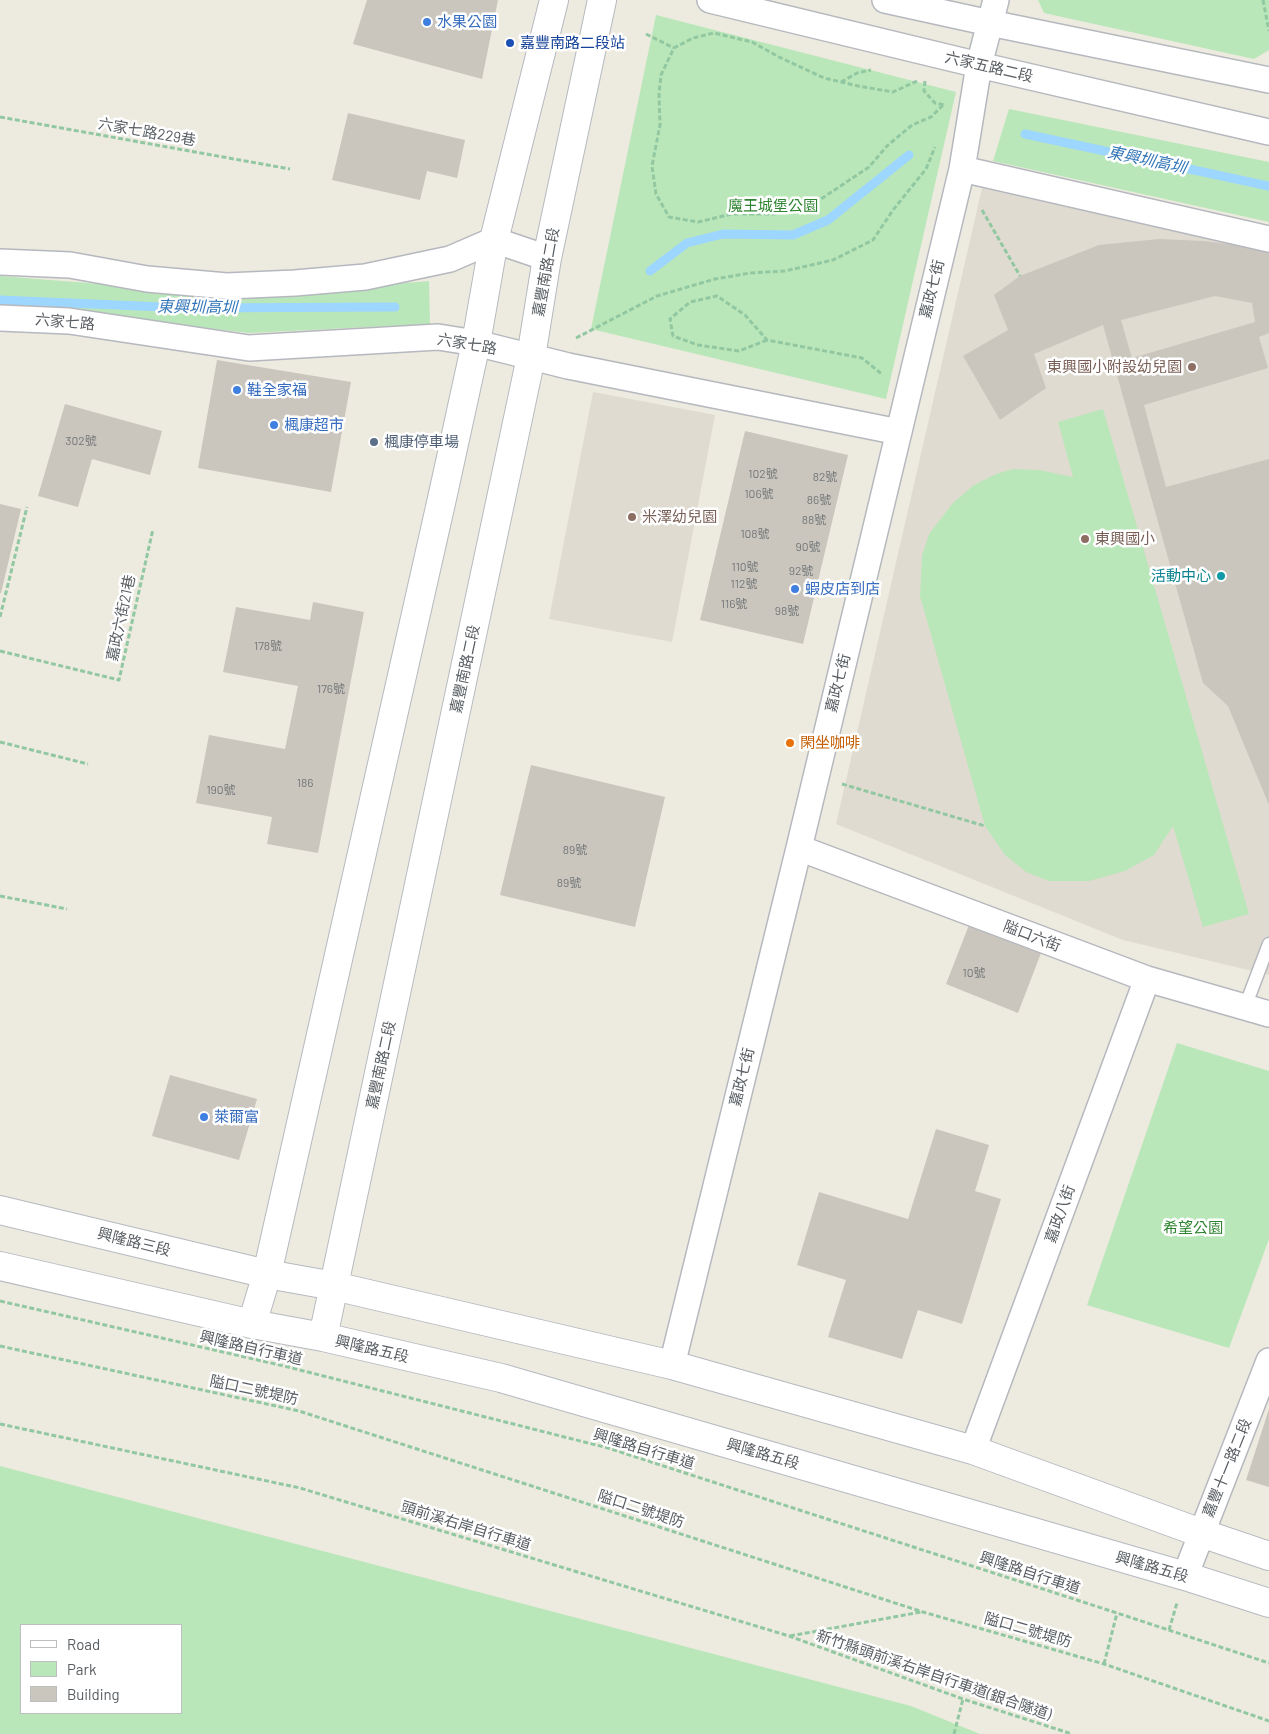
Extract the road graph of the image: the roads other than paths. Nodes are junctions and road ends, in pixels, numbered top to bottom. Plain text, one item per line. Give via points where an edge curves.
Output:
1 (554, 0) edge
2 (602, 0) edge
3 (710, 0) edge
4 (886, 0) edge
5 (993, 12) edge
6 (979, 65) junction
7 (1269, 80) edge
8 (1269, 132) edge
9 (962, 169) junction
10 (1269, 239) edge
11 (494, 240) junction
12 (547, 258) junction
13 (0, 262) edge
14 (0, 318) edge
15 (476, 343) junction
16 (531, 357) junction
17 (898, 432) junction
18 (798, 848) junction
19 (1269, 944) edge
20 (1147, 979) junction
21 (1245, 1007) junction
22 (1269, 1014) edge
23 (0, 1210) edge
24 (0, 1266) edge
25 (267, 1274) junction
26 (334, 1286) junction
27 (252, 1324) junction
28 (323, 1337) junction
29 (672, 1365) junction
30 (1268, 1367) edge
31 (974, 1450) junction
32 (1201, 1533) junction
33 (1269, 1556) edge
34 (1185, 1576) junction
35 (1269, 1603) edge

1 - 11 street
2 - 12 street, 嘉豐南路二段
3 - 6 street, 六家五路二段
4 - 5 street
5 - 6 street, 嘉政七街
5 - 7 street
6 - 8 street, 六家五路二段
6 - 9 street, 嘉政七街
9 - 10 street
9 - 17 street, 嘉政七街
11 - 12 street
11 - 13 street via 450,259 365,277 295,283 227,286 147,278 70,265
11 - 15 street
12 - 16 street, 嘉豐南路二段
14 - 15 street, 六家七路 via 69,321 249,348 438,337
15 - 16 street, 六家七路
15 - 25 street
16 - 17 street, 六家七路
16 - 26 street, 嘉豐南路二段
17 - 18 street, 嘉政七街
18 - 20 street, 隘口六街
18 - 29 street, 嘉政七街
19 - 21 lane
20 - 21 street, 隘口六街
20 - 31 street, 嘉政八街
21 - 22 street, 隘口六街
23 - 25 street, 興隆路三段
24 - 27 street
25 - 26 street
25 - 27 street
26 - 28 street, 嘉豐南路二段
26 - 29 street
27 - 28 street, 興隆路五段
28 - 34 street, 興隆路五段 via 501,1378
29 - 31 street
30 - 32 street, 嘉豐十一路二段
31 - 32 street
32 - 33 street
32 - 34 street, 嘉豐十一路二段
34 - 35 street, 興隆路五段

